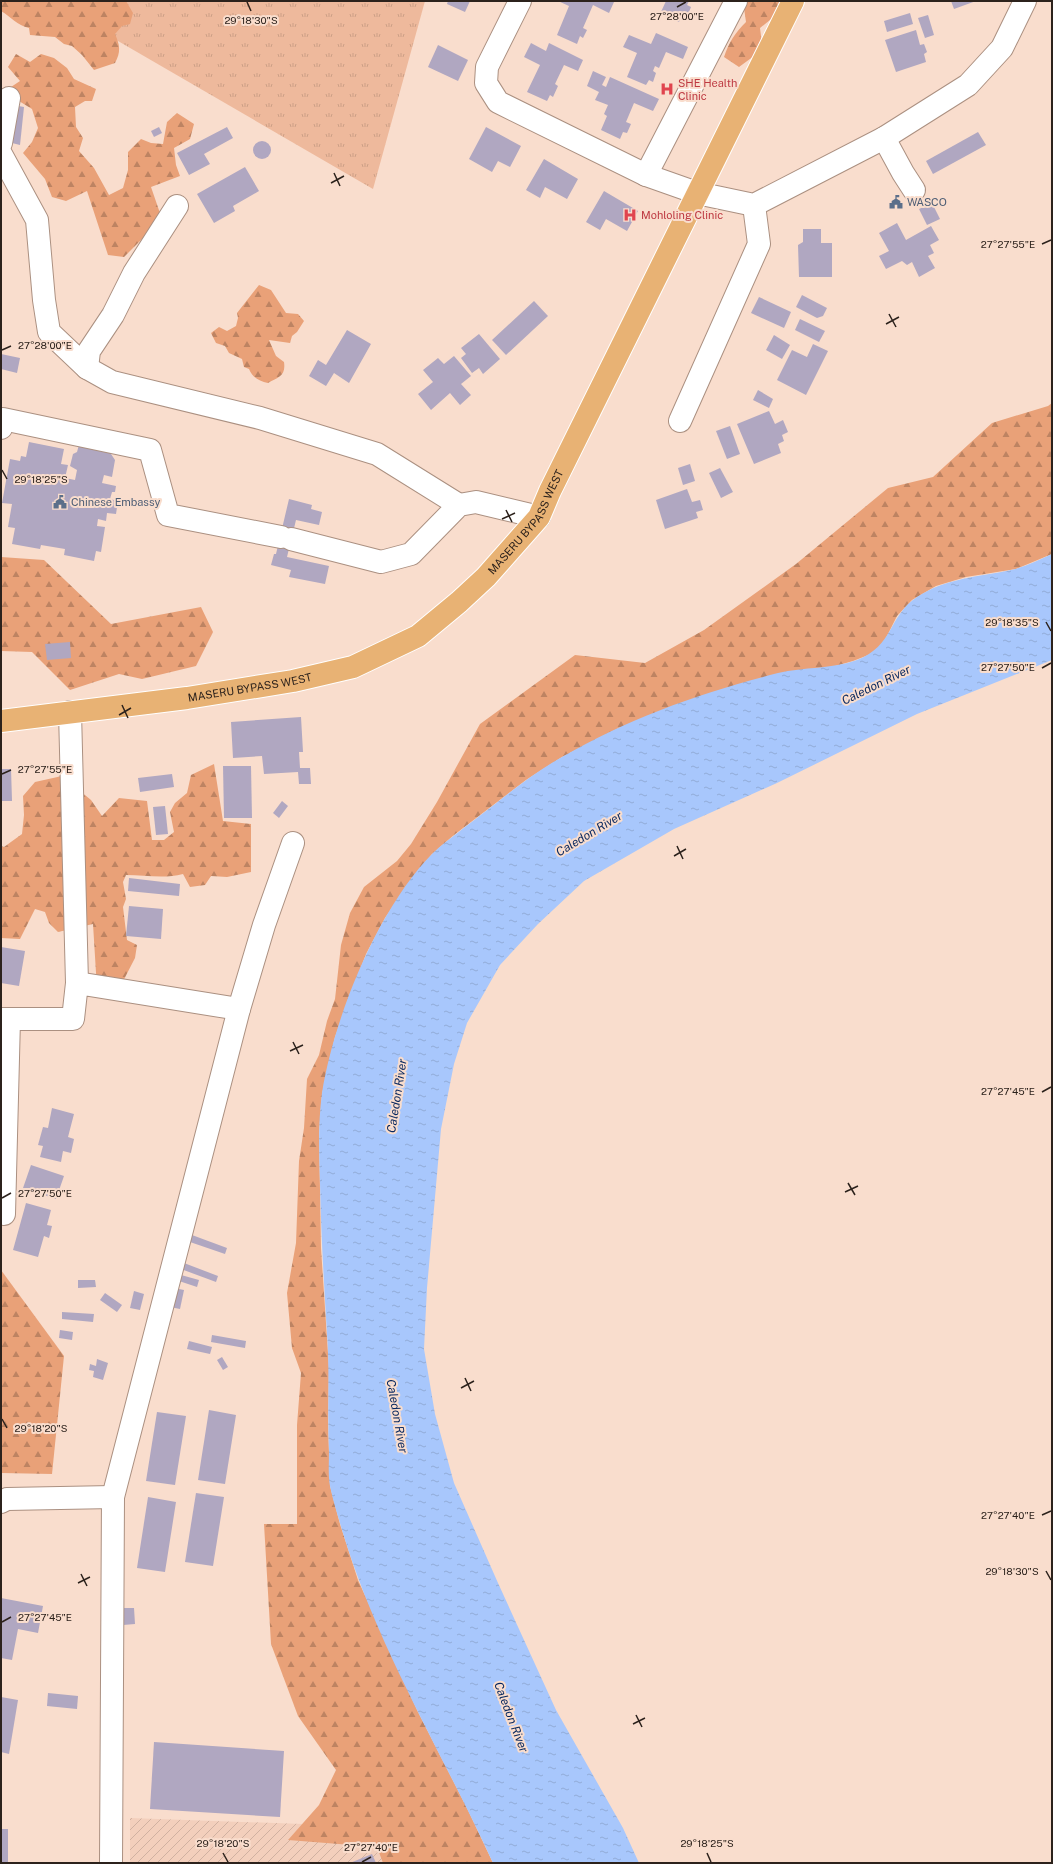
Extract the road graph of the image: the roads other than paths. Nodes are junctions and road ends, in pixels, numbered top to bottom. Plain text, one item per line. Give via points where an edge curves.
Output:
1 (520, 1) edge
2 (736, 1) edge
3 (793, 1) edge
4 (1025, 1) edge
5 (9, 98) dead end
6 (884, 138) junction
7 (1, 143) edge
8 (1, 154) edge
9 (646, 175) junction
10 (914, 190) dead end
11 (697, 193) junction
12 (177, 206) dead end
13 (754, 206) junction
14 (87, 368) junction
15 (680, 421) dead end
16 (1, 428) edge
17 (460, 505) junction
18 (539, 516) junction
19 (70, 712) junction
20 (1, 720) edge
21 (293, 842) dead end
22 (77, 983) junction
23 (239, 1009) junction
24 (5, 1019) edge
25 (4, 1214) dead end
26 (113, 1497) junction
27 (1, 1502) edge
28 (111, 1863) edge

1 - 9 street via 487,67 486,83 498,102
2 - 9 street
3 - 11 main road, MASERU BYPASS WEST
4 - 6 street via 1002,48 968,85
5 - 7 street
6 - 10 street
6 - 13 street
8 - 14 street via 37,220 49,332
9 - 11 street
11 - 13 street
11 - 18 main road, MASERU BYPASS WEST
12 - 14 street via 89,351
13 - 15 street via 759,244
14 - 17 street via 112,382 260,418 377,454
16 - 17 street via 3,419 150,450 168,515 286,538 381,562 412,554
17 - 18 street via 476,502
18 - 19 main road, MASERU BYPASS WEST via 486,576 418,636 353,667 270,685
19 - 20 main road, MASERU BYPASS WEST
19 - 22 street
21 - 23 street via 264,924
22 - 23 street
22 - 24 street via 73,1019
23 - 26 street
24 - 25 street
26 - 27 street via 7,1499
26 - 28 street

